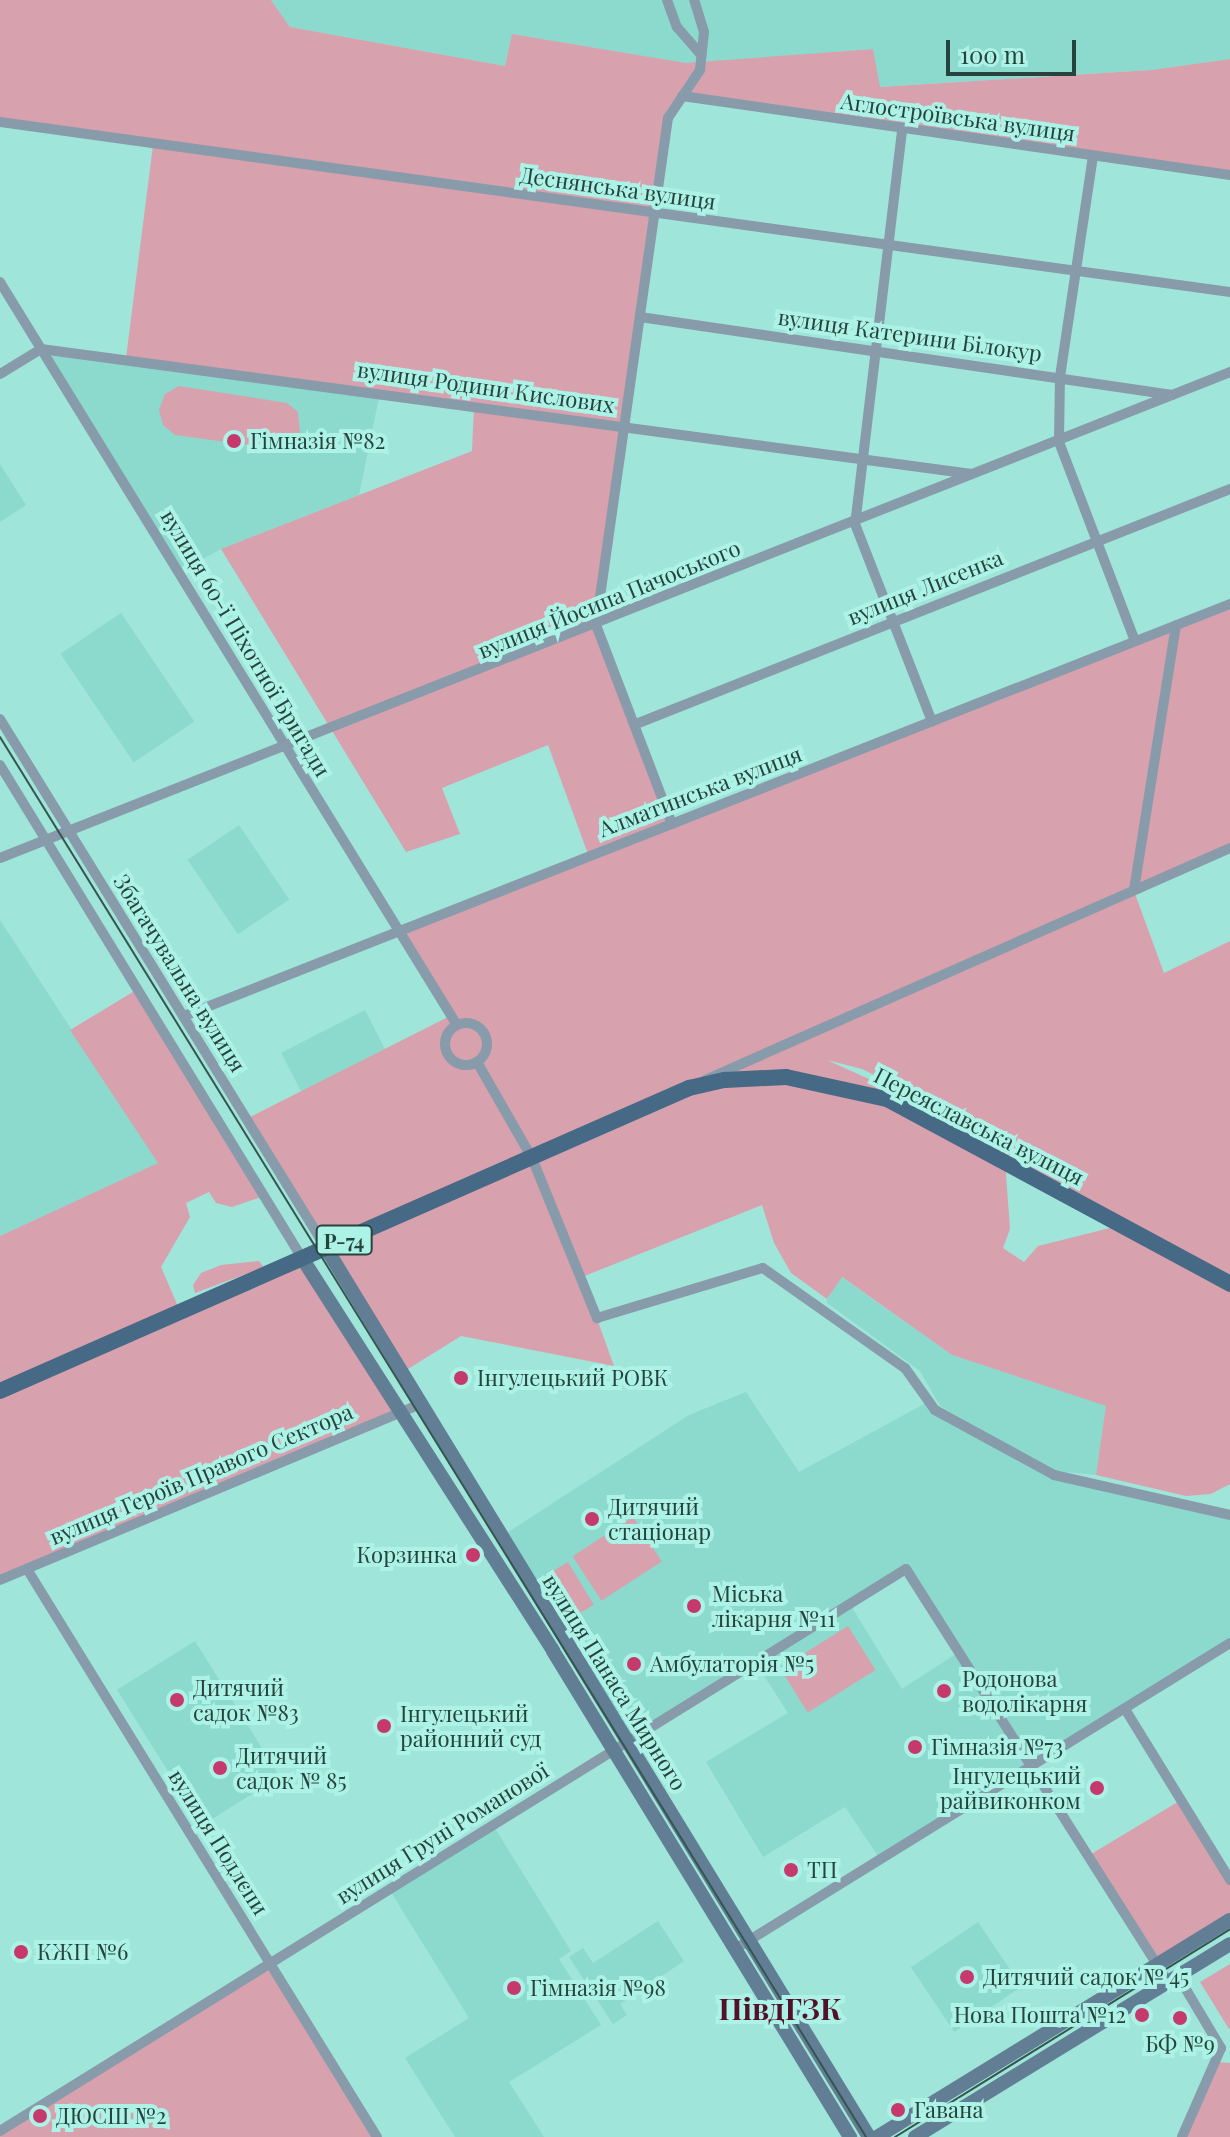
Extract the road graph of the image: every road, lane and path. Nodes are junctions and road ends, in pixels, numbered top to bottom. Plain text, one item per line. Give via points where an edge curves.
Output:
1 (667, 0) edge
2 (694, 0) edge
3 (701, 55) junction
4 (682, 96) junction
5 (0, 122) edge
6 (902, 131) junction
7 (1093, 156) junction
8 (1230, 175) edge
9 (655, 213) junction
10 (885, 244) junction
11 (1076, 267) junction
12 (0, 282) edge
13 (1230, 292) edge
14 (640, 317) junction
15 (41, 349) junction
16 (873, 349) junction
17 (1230, 372) edge
18 (0, 374) edge
19 (1060, 376) junction
20 (1174, 395) junction
21 (624, 426) junction
22 (1059, 442) junction
23 (861, 458) junction
24 (974, 474) junction
25 (1230, 489) edge
26 (855, 524) junction
27 (1096, 540) junction
28 (1230, 604) edge
29 (891, 621) junction
30 (596, 625) junction
31 (1176, 625) junction
32 (1135, 641) junction
33 (0, 719) edge
34 (932, 722) junction
35 (636, 724) junction
36 (287, 748) junction
37 (0, 765) edge
38 (672, 824) junction
39 (67, 833) junction
40 (46, 840) junction
41 (1230, 848) edge
42 (0, 858) edge
43 (1134, 890) junction
44 (397, 928) junction
45 (184, 1016) junction
46 (457, 1025) junction
47 (477, 1062) junction
48 (689, 1088) junction
49 (532, 1158) junction
50 (326, 1248) junction
51 (302, 1258) junction
52 (1230, 1284) edge
53 (0, 1391) edge
54 (418, 1405) junction
55 (403, 1411) junction
56 (1230, 1515) edge
57 (27, 1569) junction
58 (0, 1580) edge
59 (1230, 1643) edge
60 (1125, 1709) junction
61 (627, 1742) junction
62 (613, 1751) junction
63 (1032, 1766) junction
64 (1230, 1880) edge
65 (1230, 1920) edge
66 (1230, 1944) edge
67 (742, 1945) junction
68 (271, 1963) junction
69 (1157, 1965) junction
70 (1173, 1979) junction
71 (1225, 2047) edge
72 (0, 2131) edge
73 (377, 2137) edge
74 (850, 2137) edge
75 (869, 2137) edge
76 (877, 2137) edge
77 (915, 2137) edge
78 (1182, 2137) edge

1 - 3 street via 677,27
2 - 3 street via 704,32
3 - 4 street via 700,70
4 - 6 street, Аглостроївська вулиця
4 - 9 street via 668,118
5 - 9 street, Деснянська вулиця
6 - 7 street, Аглостроївська вулиця
6 - 10 street
7 - 8 street, Аглостроївська вулиця
7 - 11 street
9 - 10 street, Деснянська вулиця
9 - 14 street
10 - 11 street, Деснянська вулиця
10 - 16 street
11 - 13 street, Деснянська вулиця
11 - 19 street
12 - 15 street, вулиця 60-ї Піхотної Бригади
14 - 16 street, вулиця Катерини Білокур
14 - 21 street
15 - 18 street
15 - 21 street, вулиця Родини Кислових
15 - 36 street, вулиця 60-ї Піхотної Бригади
16 - 19 street, вулиця Катерини Білокур
16 - 23 street
17 - 20 street, вулиця Йосипа Пачоського
19 - 20 street, вулиця Катерини Білокур
19 - 22 street
20 - 22 street, вулиця Йосипа Пачоського
21 - 23 street, вулиця Родини Кислових
21 - 30 street
22 - 24 street, вулиця Йосипа Пачоського
22 - 27 street
23 - 24 street, вулиця Родини Кислових
23 - 26 street
24 - 26 street, вулиця Йосипа Пачоського
25 - 27 street, вулиця Лисенка
26 - 29 street
26 - 30 street, вулиця Йосипа Пачоського
27 - 29 street, вулиця Лисенка
27 - 32 street
28 - 31 street, Алматинська вулиця
29 - 34 street
29 - 35 street, вулиця Лисенка
30 - 35 street
30 - 36 street, вулиця Йосипа Пачоського
31 - 32 street, Алматинська вулиця
31 - 43 street
32 - 34 street, Алматинська вулиця
33 - 39 street, Збагачувальна вулиця
34 - 38 street, Алматинська вулиця
35 - 38 street
36 - 39 street, вулиця Йосипа Пачоського
36 - 44 street, вулиця 60-ї Піхотної Бригади
37 - 40 street, Збагачувальна вулиця
38 - 44 street, Алматинська вулиця
39 - 40 street, вулиця Йосипа Пачоського
39 - 45 street, Збагачувальна вулиця
40 - 42 street, вулиця Йосипа Пачоського
40 - 51 street, Збагачувальна вулиця
41 - 43 street
43 - 48 street
44 - 45 street, Алматинська вулиця
44 - 46 street, вулиця 60-ї Піхотної Бригади
45 - 50 street, Збагачувальна вулиця
46 - 47 street via 475,1025 485,1034 486,1050
46 - 47 street via 446,1037 448,1054 463,1064
47 - 49 street
48 - 49 main road, Р-74
48 - 52 main road, Переяславська вулиця / Р-74 via 786,1077 861,1089 1011,1163
49 - 50 main road, Р-74
49 - 56 street via 597,1318 729,1275 767,1269 905,1368 935,1410 1054,1475
50 - 51 main road, Р-74
50 - 54 main road, вулиця Панаса Мирного
51 - 53 main road, Р-74
51 - 55 main road, вулиця Панаса Мирного
54 - 55 street, вулиця Героїв Правого Сектора
54 - 61 main road, вулиця Панаса Мирного
55 - 57 street, вулиця Героїв Правого Сектора
55 - 62 main road, вулиця Панаса Мирного
57 - 58 street, вулиця Героїв Правого Сектора
57 - 68 street, вулиця Подлєпи
59 - 60 street
60 - 63 street
60 - 64 street
61 - 62 street, вулиця Груні Романової
61 - 63 street, вулиця Груні Романової via 906,1569
61 - 67 main road, вулиця Панаса Мирного
62 - 67 main road, вулиця Панаса Мирного
62 - 68 street, вулиця Груні Романової
63 - 67 street
63 - 69 street
65 - 69 main road
66 - 70 main road
67 - 74 main road, вулиця Панаса Мирного
67 - 75 main road, вулиця Панаса Мирного
68 - 72 street, вулиця Груні Романової
68 - 73 street, вулиця Подлєпи
69 - 70 street
69 - 76 main road
70 - 71 street
70 - 77 main road
71 - 78 street

